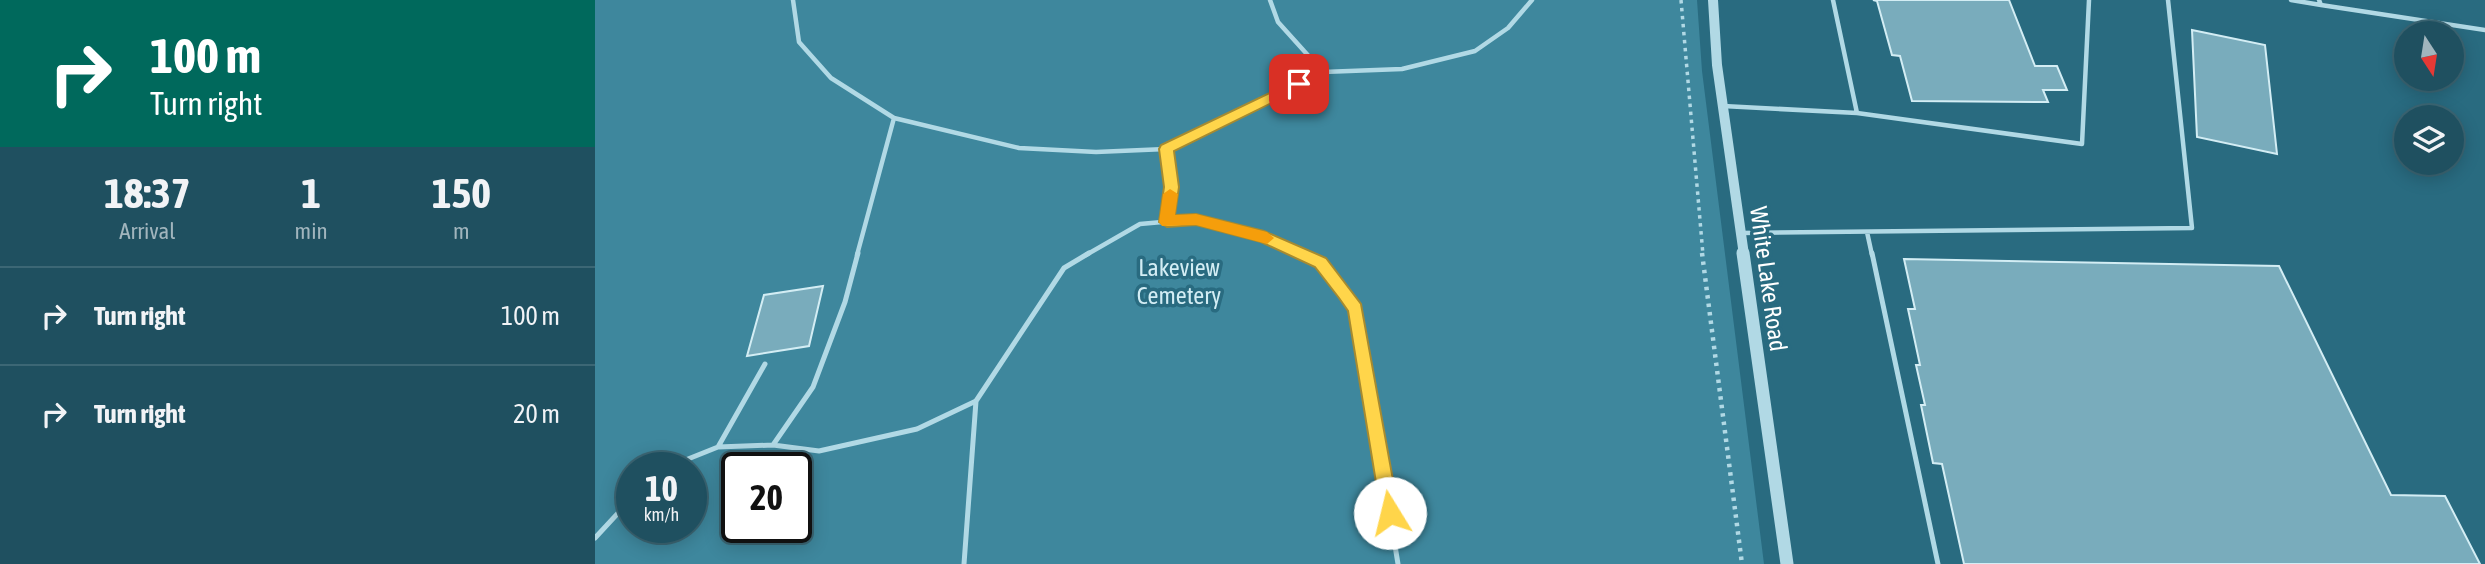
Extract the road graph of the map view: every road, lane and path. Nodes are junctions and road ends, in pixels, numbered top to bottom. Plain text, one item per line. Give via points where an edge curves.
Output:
1 (793, 0) edge
2 (1270, 0) edge
3 (1532, 0) edge
4 (1681, 0) edge
5 (1713, 0) edge
6 (1833, 0) edge
7 (2089, 0) edge
8 (2168, 0) edge
9 (2291, 0) edge
10 (2320, 2) edge
11 (2485, 30) edge
12 (1322, 72) junction
13 (1723, 106) junction
14 (1857, 113) junction
15 (894, 118) junction
16 (1166, 149) junction
17 (1167, 222) junction
18 (1867, 232) junction
19 (1741, 233) junction
20 (765, 364) dead end
21 (976, 401) junction
22 (773, 445) junction
23 (719, 447) junction
24 (706, 452) edge
25 (616, 515) edge
26 (595, 538) edge
27 (964, 564) edge
28 (1398, 564) edge
29 (1742, 564) edge
30 (1787, 564) edge
31 (1938, 564) edge

1 - 15 lane via 799,42 831,78
2 - 12 lane via 1278,22
3 - 12 lane via 1508,28 1475,51 1402,69
4 - 29 path via 1707,285
5 - 13 street, White Lake Road
6 - 14 lane
7 - 14 lane via 2083,144
8 - 18 lane via 2192,228
9 - 10 lane
10 - 11 lane
12 - 16 lane
13 - 14 lane
13 - 19 street, White Lake Road
15 - 16 lane via 1019,148
15 - 22 lane via 845,302 813,387
16 - 17 lane via 1171,187
17 - 21 lane via 1140,224 1064,268
17 - 28 lane via 1196,219 1264,237 1321,263 1356,309
18 - 19 lane
18 - 31 lane
19 - 30 street, White Lake Road
20 - 23 lane
21 - 22 lane via 917,429 819,451
21 - 27 lane
22 - 23 lane
23 - 24 lane
25 - 26 lane

